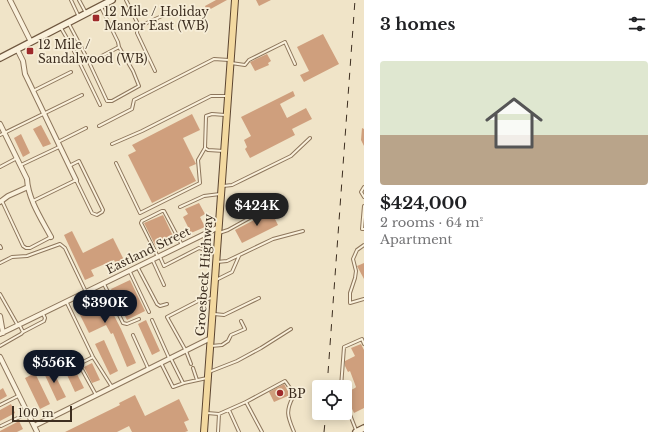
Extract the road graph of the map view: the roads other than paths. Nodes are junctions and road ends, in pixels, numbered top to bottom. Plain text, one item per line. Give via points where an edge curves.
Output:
1 (10, 0) edge
2 (71, 0) edge
3 (79, 0) edge
4 (112, 0) edge
5 (126, 0) edge
6 (235, 0) edge
7 (100, 6) junction
8 (86, 14) junction
9 (164, 15) dead end
10 (79, 18) junction
11 (69, 23) junction
12 (61, 27) junction
13 (138, 27) junction
14 (31, 42) junction
15 (119, 47) junction
16 (17, 49) junction
17 (0, 58) edge
18 (88, 60) junction
19 (230, 62) junction
20 (295, 64) dead end
21 (155, 70) dead end
22 (71, 72) dead end
23 (33, 91) junction
24 (82, 95) dead end
25 (228, 96) junction
26 (100, 105) dead end
27 (44, 113) junction
28 (226, 115) junction
29 (0, 124) edge
30 (99, 126) dead end
31 (86, 128) dead end
32 (2, 134) edge
33 (310, 138) dead end
34 (58, 142) junction
35 (112, 144) dead end
36 (60, 146) junction
37 (205, 148) junction
38 (224, 151) junction
39 (17, 158) junction
40 (116, 164) dead end
41 (21, 165) junction
42 (69, 166) junction
43 (0, 167) edge
44 (76, 180) junction
45 (28, 186) junction
46 (222, 186) junction
47 (364, 187) edge
48 (221, 194) junction
49 (364, 197) edge
50 (1, 201) edge
51 (33, 201) junction
52 (278, 205) dead end
53 (364, 206) edge
54 (180, 207) dead end
55 (364, 229) edge
56 (218, 230) junction
57 (303, 231) dead end
58 (51, 238) joint
59 (182, 245) junction
60 (364, 245) edge
61 (217, 253) junction
62 (159, 256) junction
63 (239, 256) junction
64 (152, 259) junction
65 (216, 262) junction
66 (0, 263) edge
67 (138, 266) junction
68 (130, 270) junction
69 (215, 281) junction
70 (104, 283) junction
71 (164, 285) dead end
72 (86, 292) junction
73 (0, 294) edge
74 (214, 298) junction
75 (259, 298) dead end
76 (364, 299) edge
77 (66, 302) junction
78 (167, 304) dead end
79 (149, 312) dead end
80 (43, 313) junction
81 (212, 314) junction
82 (0, 316) edge
83 (139, 319) dead end
84 (152, 320) dead end
85 (241, 321) dead end
86 (19, 325) junction
87 (291, 329) dead end
88 (23, 332) junction
89 (1, 334) edge
90 (133, 335) dead end
91 (211, 338) junction
92 (364, 344) edge
93 (0, 346) edge
94 (210, 346) junction
95 (186, 351) junction
96 (93, 357) junction
97 (0, 358) edge
98 (170, 359) junction
99 (161, 363) junction
100 (191, 364) dead end
101 (193, 368) dead end
102 (149, 369) junction
103 (208, 375) junction
104 (197, 380) junction
105 (342, 380) edge
106 (183, 384) junction
107 (112, 387) junction
108 (96, 395) junction
109 (18, 396) junction
110 (246, 402) junction
111 (0, 405) edge
112 (229, 410) junction
113 (28, 413) junction
114 (205, 413) junction
115 (220, 414) junction
116 (352, 418) edge
117 (1, 426) dead end
118 (364, 428) edge
119 (36, 429) edge
120 (31, 432) edge
121 (204, 432) edge
122 (218, 432) edge
123 (239, 432) edge
124 (262, 432) edge
125 (294, 432) edge
126 (358, 432) edge

1 - 14 street
2 - 10 lane
3 - 8 lane
4 - 7 main road
5 - 13 lane
6 - 19 main road, Groesbeck Highway
7 - 8 main road
7 - 15 lane
8 - 10 main road
9 - 13 lane
10 - 11 main road
11 - 12 main road
11 - 18 lane
12 - 14 main road
12 - 26 lane
13 - 21 lane via 137,33
14 - 16 main road
15 - 18 lane via 94,60
15 - 18 lane via 139,86 112,101 107,100
16 - 17 main road
16 - 23 street
19 - 20 lane via 246,65 249,60 285,42
19 - 25 main road, Groesbeck Highway
19 - 30 lane via 214,59 134,100 132,109
22 - 23 lane
23 - 27 street
24 - 27 lane
25 - 28 main road, Groesbeck Highway
25 - 35 lane via 211,96
27 - 32 lane
27 - 34 street
28 - 37 lane via 206,116
28 - 38 main road, Groesbeck Highway
29 - 32 street
31 - 34 lane
32 - 39 street
33 - 46 lane via 291,156 232,185
34 - 36 street
36 - 41 lane
36 - 42 street
37 - 38 lane
37 - 40 lane via 198,160 200,183 140,213
38 - 46 main road, Groesbeck Highway
39 - 41 street
39 - 43 lane
41 - 45 street
42 - 44 street
42 - 44 lane via 79,161 103,210 100,214 92,214
44 - 51 lane
45 - 50 street
45 - 51 street
46 - 48 main road, Groesbeck Highway
47 - 49 lane via 361,192
48 - 54 lane via 204,196
48 - 56 main road, Groesbeck Highway
50 - 58 lane via 23,246 30,248
51 - 58 street
52 - 56 lane via 228,230
53 - 55 lane
56 - 59 street, Eastland Street
56 - 61 main road, Groesbeck Highway
57 - 63 lane via 272,239
59 - 62 street, Eastland Street
59 - 62 lane via 162,211 142,222
60 - 76 lane via 357,250 353,259 356,271 350,303
61 - 62 lane via 199,248 164,266
61 - 65 main road, Groesbeck Highway
62 - 64 street, Eastland Street
63 - 65 lane
63 - 69 lane via 232,272
64 - 67 street, Eastland Street
64 - 71 lane
65 - 69 main road, Groesbeck Highway
66 - 72 lane via 12,257 27,256 60,244 65,248
67 - 68 street, Eastland Street
67 - 78 lane via 157,304
68 - 70 street, Eastland Street
68 - 79 lane
69 - 74 main road, Groesbeck Highway
70 - 72 street, Eastland Street
70 - 83 lane via 123,323
72 - 77 street, Eastland Street
73 - 86 lane
74 - 81 main road, Groesbeck Highway
74 - 95 lane via 198,301 167,317
75 - 81 lane via 224,315
77 - 80 street, Eastland Street
77 - 96 lane
80 - 86 street, Eastland Street
80 - 88 lane via 44,320
81 - 91 main road, Groesbeck Highway
82 - 89 street
84 - 98 lane
85 - 94 lane via 245,328 231,335 228,342
86 - 88 lane
86 - 89 street, Eastland Street
87 - 103 lane via 261,348
88 - 93 lane
90 - 102 lane
91 - 94 main road, Groesbeck Highway
91 - 95 street
92 - 105 lane via 362,339 344,347
94 - 103 main road, Groesbeck Highway
95 - 98 street
95 - 100 lane
96 - 107 lane
96 - 108 lane via 79,364
97 - 109 street
98 - 99 street
98 - 106 lane
99 - 102 street
99 - 106 lane via 173,388
101 - 104 lane
102 - 107 street
103 - 104 lane
103 - 114 main road, Groesbeck Highway
104 - 106 lane
107 - 108 street
108 - 119 street
109 - 111 lane
109 - 113 street
110 - 112 lane
110 - 124 lane
110 - 125 lane via 285,381 293,397 288,407 288,416
112 - 115 lane
112 - 123 lane
113 - 117 lane
113 - 119 street
114 - 115 lane
114 - 121 main road, Groesbeck Highway
115 - 122 lane
116 - 126 lane
118 - 126 main road
119 - 120 lane

